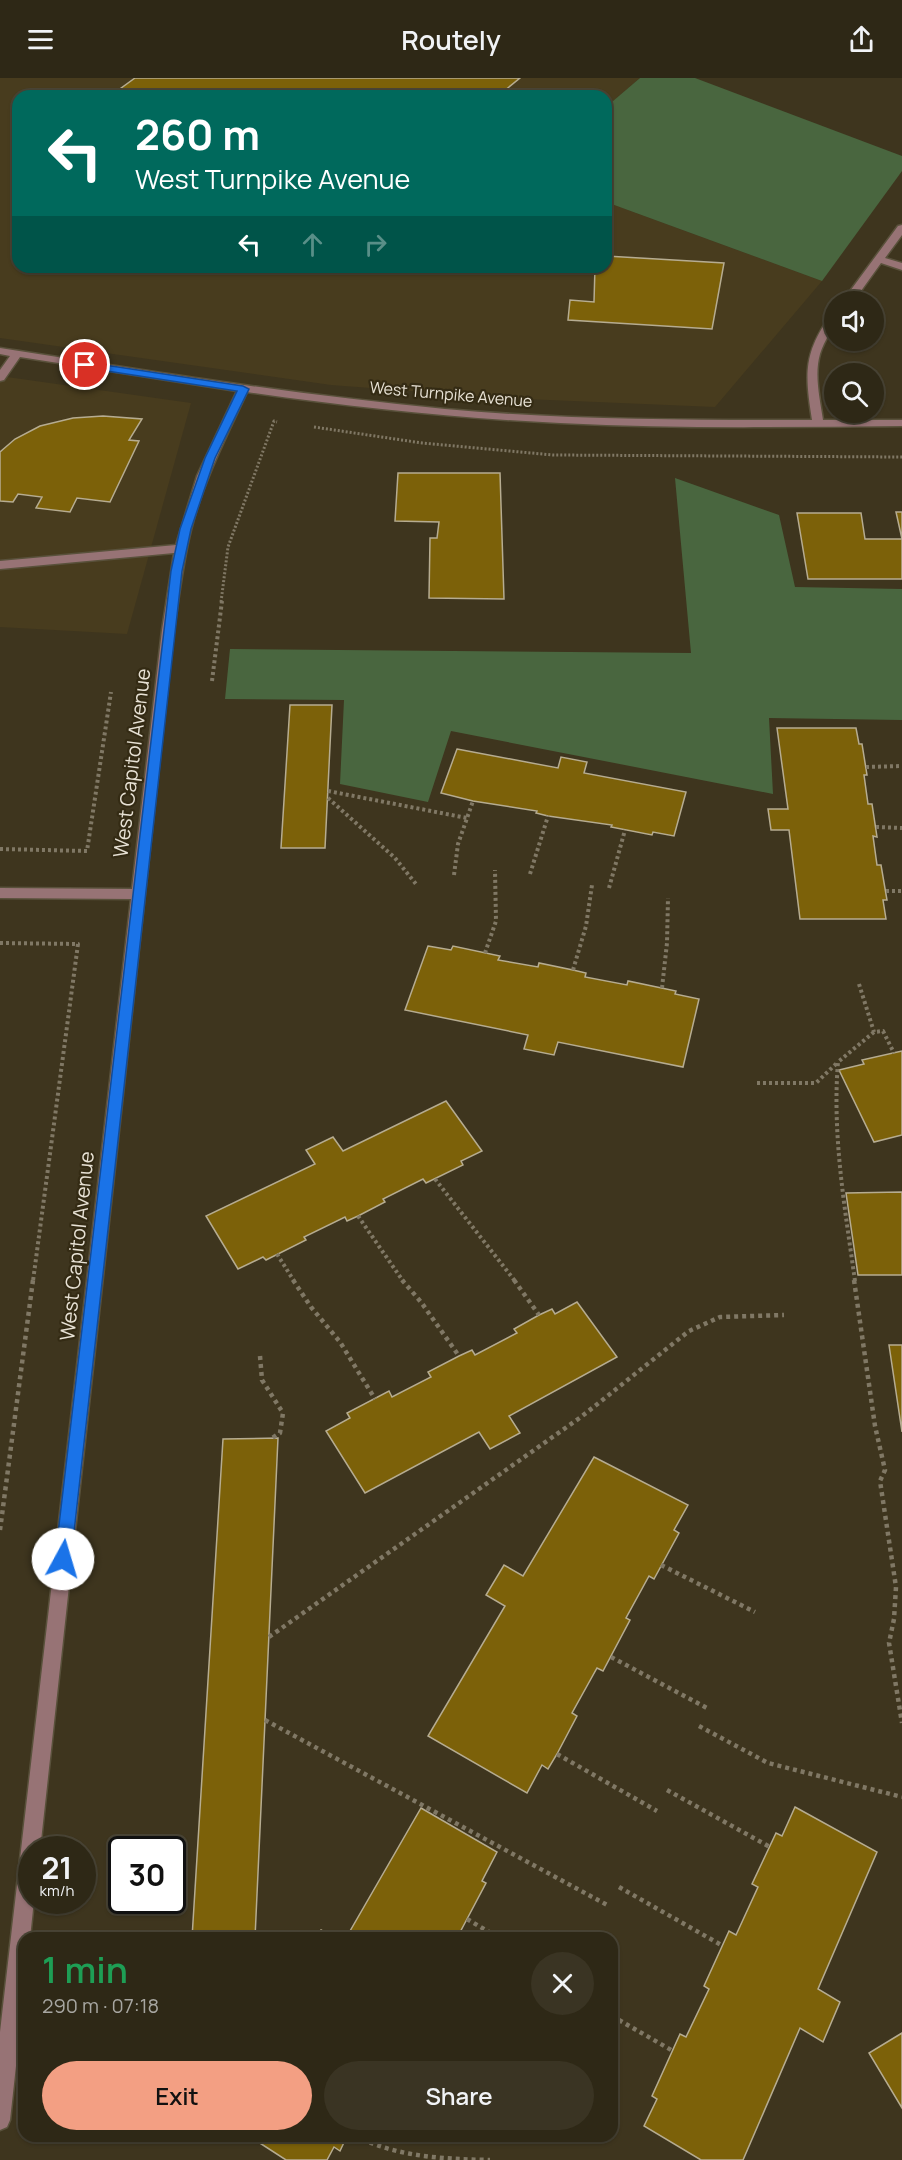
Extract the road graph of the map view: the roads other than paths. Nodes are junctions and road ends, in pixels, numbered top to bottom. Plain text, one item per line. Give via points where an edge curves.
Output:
1 (902, 228) edge
2 (879, 259) junction
3 (902, 267) edge
4 (855, 291) edge
5 (824, 332) edge
6 (0, 351) edge
7 (17, 354) junction
8 (0, 378) edge
9 (243, 389) junction
10 (818, 423) junction
11 (902, 423) edge
12 (182, 548) junction
13 (0, 565) edge
14 (0, 893) edge
15 (138, 894) junction
16 (21, 1932) edge
17 (18, 1960) edge
18 (0, 2120) edge

1 - 2 street
2 - 3 street
2 - 4 street
5 - 10 street via 810,364
6 - 7 street, West Turnpike Avenue
7 - 8 street
7 - 9 street, West Turnpike Avenue
9 - 10 street, West Turnpike Avenue via 460,413 575,421
9 - 12 street, West Capitol Avenue via 210,458
10 - 11 street, West Turnpike Avenue
12 - 13 street
12 - 15 street, West Capitol Avenue via 168,630
14 - 15 street
15 - 16 street, West Capitol Avenue
17 - 18 street, West Capitol Avenue

